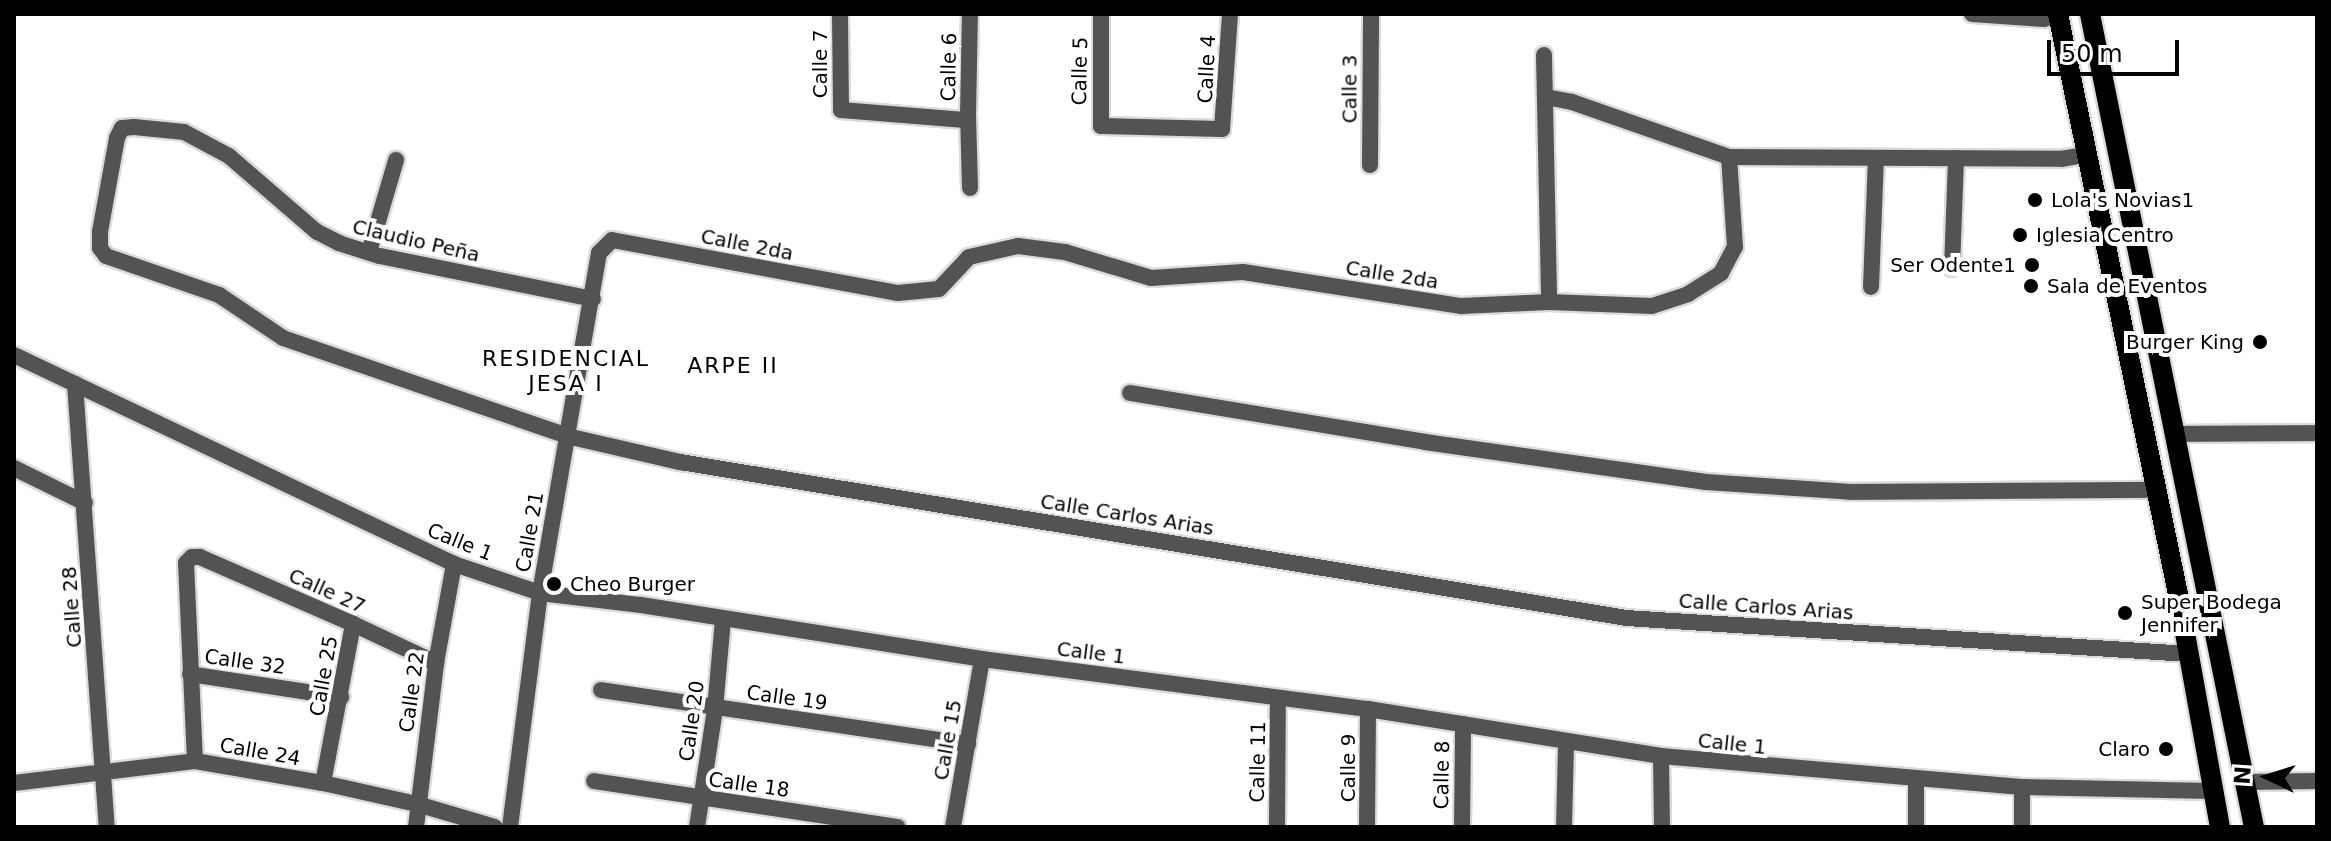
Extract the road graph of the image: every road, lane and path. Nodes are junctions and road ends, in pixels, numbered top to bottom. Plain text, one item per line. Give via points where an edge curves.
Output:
1 (840, 14) edge
2 (970, 14) edge
3 (1101, 14) edge
4 (1230, 14) edge
5 (1371, 14) edge
6 (1972, 14) edge
7 (2058, 14) edge
8 (2090, 14) edge
9 (1544, 55) dead end
10 (1546, 97) junction
11 (966, 117) junction
12 (1224, 126) joint
13 (2084, 155) junction
14 (1729, 157) junction
15 (1876, 158) junction
16 (1956, 158) junction
17 (396, 160) dead end
18 (1370, 165) dead end
19 (970, 188) dead end
20 (603, 245) joint
21 (100, 248) joint
22 (369, 252) junction
23 (1952, 268) dead end
24 (1871, 287) dead end
25 (593, 299) junction
26 (1549, 302) junction
27 (14, 355) edge
28 (75, 384) junction
29 (1130, 393) dead end
30 (2317, 433) edge
31 (2173, 434) junction
32 (567, 436) junction
33 (14, 468) edge
34 (2155, 490) junction
35 (85, 503) junction
36 (454, 564) junction
37 (540, 593) junction
38 (723, 619) junction
39 (353, 624) junction
40 (2189, 654) junction
41 (982, 659) junction
42 (436, 663) junction
43 (190, 674) junction
44 (601, 690) dead end
45 (341, 697) junction
46 (1278, 698) junction
47 (715, 709) junction
48 (1368, 709) junction
49 (1463, 724) junction
50 (1566, 743) junction
51 (968, 744) junction
52 (1661, 756) junction
53 (195, 761) junction
54 (104, 775) junction
55 (1916, 779) junction
56 (594, 781) dead end
57 (2317, 781) edge
58 (2245, 782) junction
59 (14, 783) edge
60 (323, 783) junction
61 (2022, 787) junction
62 (2213, 791) junction
63 (701, 798) junction
64 (417, 804) junction
65 (107, 827) edge
66 (416, 827) edge
67 (495, 827) edge
68 (510, 827) edge
69 (697, 827) edge
70 (898, 827) edge
71 (953, 827) edge
72 (1277, 827) edge
73 (1367, 827) edge
74 (1462, 827) edge
75 (1564, 827) edge
76 (1662, 827) edge
77 (1916, 827) edge
78 (2022, 827) edge
79 (2220, 827) edge
80 (2254, 827) edge

1 - 11 street, Calle 7 via 839,106 844,113
2 - 11 street, Calle 6
3 - 12 street, Calle 5 via 1103,128
4 - 12 street, Calle 4
5 - 18 street, Calle 3
6 - 7 street via 2044,19
7 - 13 main road
8 - 31 main road
9 - 10 street
10 - 14 street
10 - 26 street
11 - 19 street, Calle 6
13 - 16 street
13 - 34 main road
14 - 15 street
14 - 26 street, Calle 2da via 1735,247 1721,273 1688,294 1652,306
15 - 16 street
15 - 24 street
16 - 23 street
17 - 22 street
20 - 25 street, Calle 21
20 - 26 street, Calle 2da via 612,240 898,293 939,289 969,257 1018,246 1065,252 1151,278 1243,272 1461,306
21 - 22 street, Claudio Peña via 122,128 184,132 229,156 317,232
21 - 32 street, Calle Carlos Arias via 106,256 219,295 283,338
22 - 25 street, Claudio Peña
25 - 32 street, Calle 21
27 - 28 street, Calle 1
28 - 35 street, Calle 28
28 - 36 street, Calle 1
29 - 34 street via 1706,482 1851,492
30 - 31 street
31 - 58 main road
32 - 37 street, Calle 21
32 - 40 street, Calle Carlos Arias via 680,462 1626,618
33 - 35 street
34 - 40 main road
35 - 54 street, Calle 28
36 - 37 street, Calle 1
36 - 42 street, Calle 22
37 - 38 street, Calle 1
37 - 68 street, Calle 21
38 - 41 street, Calle 1
38 - 47 street, Calle 20
39 - 42 street, Calle 27
39 - 43 street, Calle 27 via 192,557 186,563
39 - 45 street, Calle 25
40 - 62 main road
41 - 46 street, Calle 1
41 - 51 street, Calle 15
42 - 64 street, Calle 22
43 - 45 street, Calle 32
43 - 53 street
44 - 47 street, Calle 19
45 - 60 street, Calle 25
46 - 48 street, Calle 1
46 - 72 street, Calle 11
47 - 51 street, Calle 19
47 - 63 street, Calle 20
48 - 49 street, Calle 1
48 - 73 street, Calle 9
49 - 50 street, Calle 1
49 - 74 street, Calle 8
50 - 52 street, Calle 1
50 - 75 street
51 - 71 street, Calle 15
52 - 55 street, Calle 1
52 - 76 street
53 - 54 street, Calle 24
53 - 60 street, Calle 24
54 - 59 street, Calle 24
54 - 65 street, Calle 28
55 - 61 street, Calle 1
55 - 77 street
56 - 63 street, Calle 18
57 - 58 street
58 - 80 main road
60 - 64 street, Calle 24
61 - 62 street, Calle 1
61 - 78 street
62 - 79 main road
63 - 69 street, Calle 20
63 - 70 street, Calle 18
64 - 66 street, Calle 22
64 - 67 street, Calle 24

